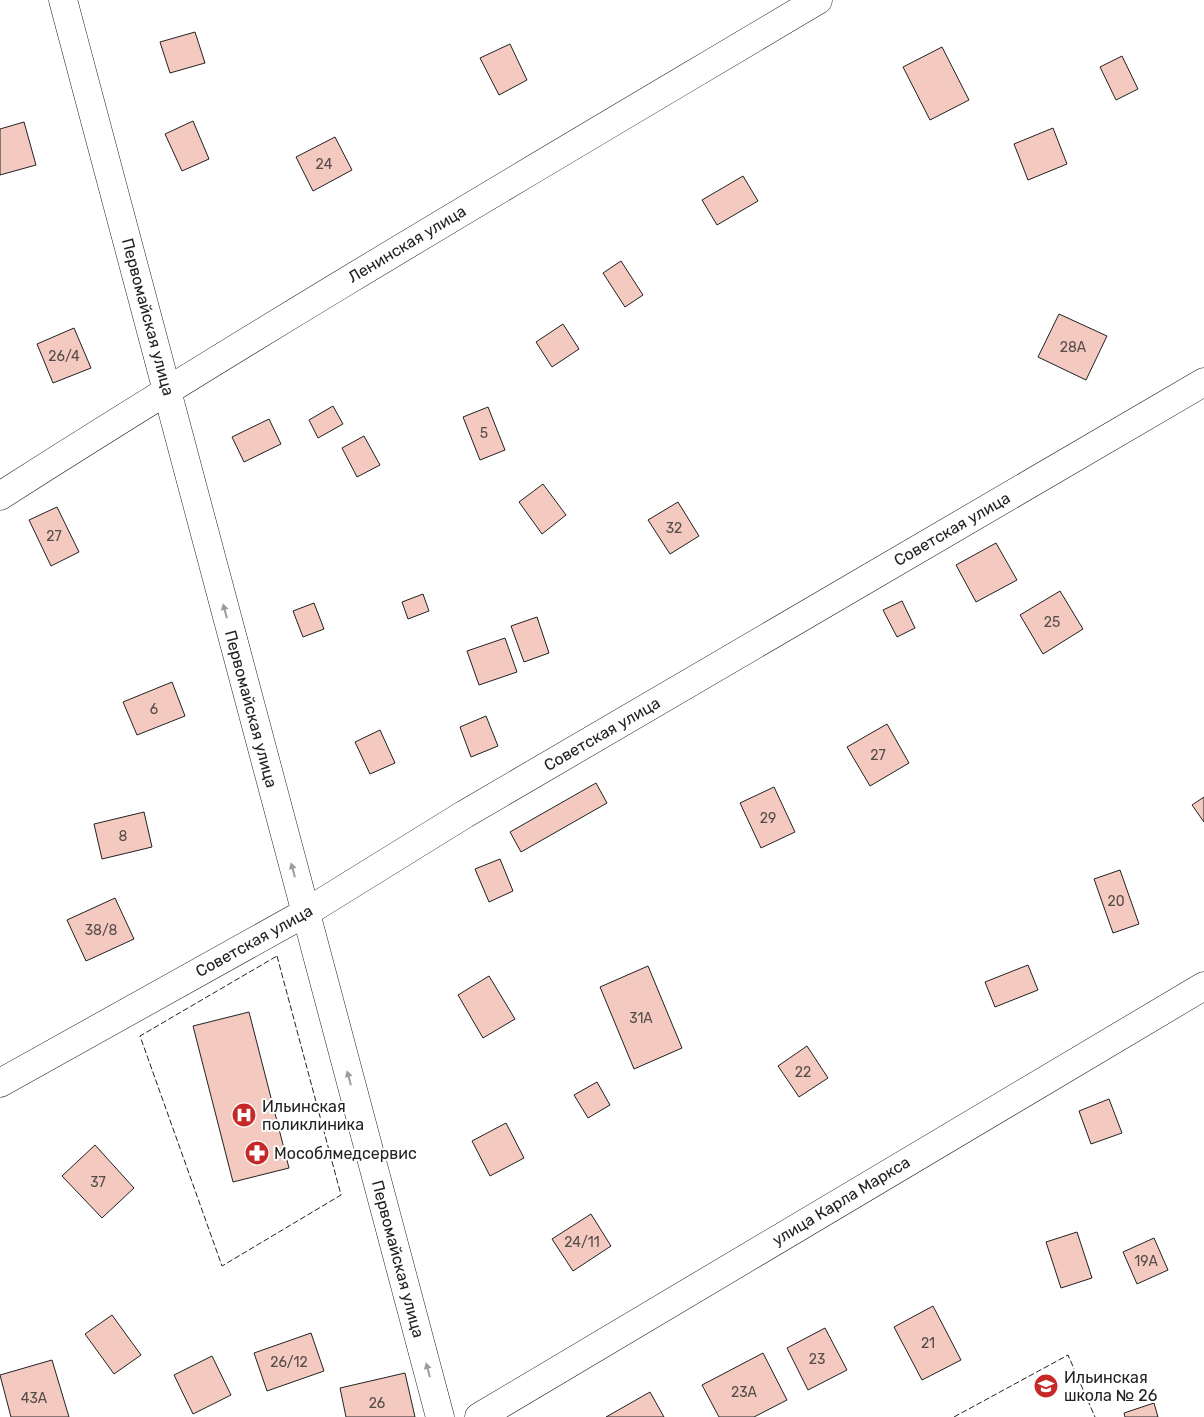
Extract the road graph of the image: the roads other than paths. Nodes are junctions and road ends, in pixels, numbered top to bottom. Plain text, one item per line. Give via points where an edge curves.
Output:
1 (63, 0) edge
2 (818, 0) edge
3 (1204, 382) edge
4 (167, 389) junction
5 (0, 496) edge
6 (305, 913) junction
7 (1204, 986) edge
8 (0, 1083) edge
9 (440, 1417) edge
10 (479, 1417) edge

1 - 4 street, Первомайская улица
2 - 4 street, Ленинская улица
3 - 6 street, Советская улица via 465,814
4 - 5 street, Ленинская улица
6 -> 4 street, Первомайская улица
6 - 8 street, Советская улица
9 -> 6 street, Первомайская улица
7 - 10 street, улица Карла Маркса

